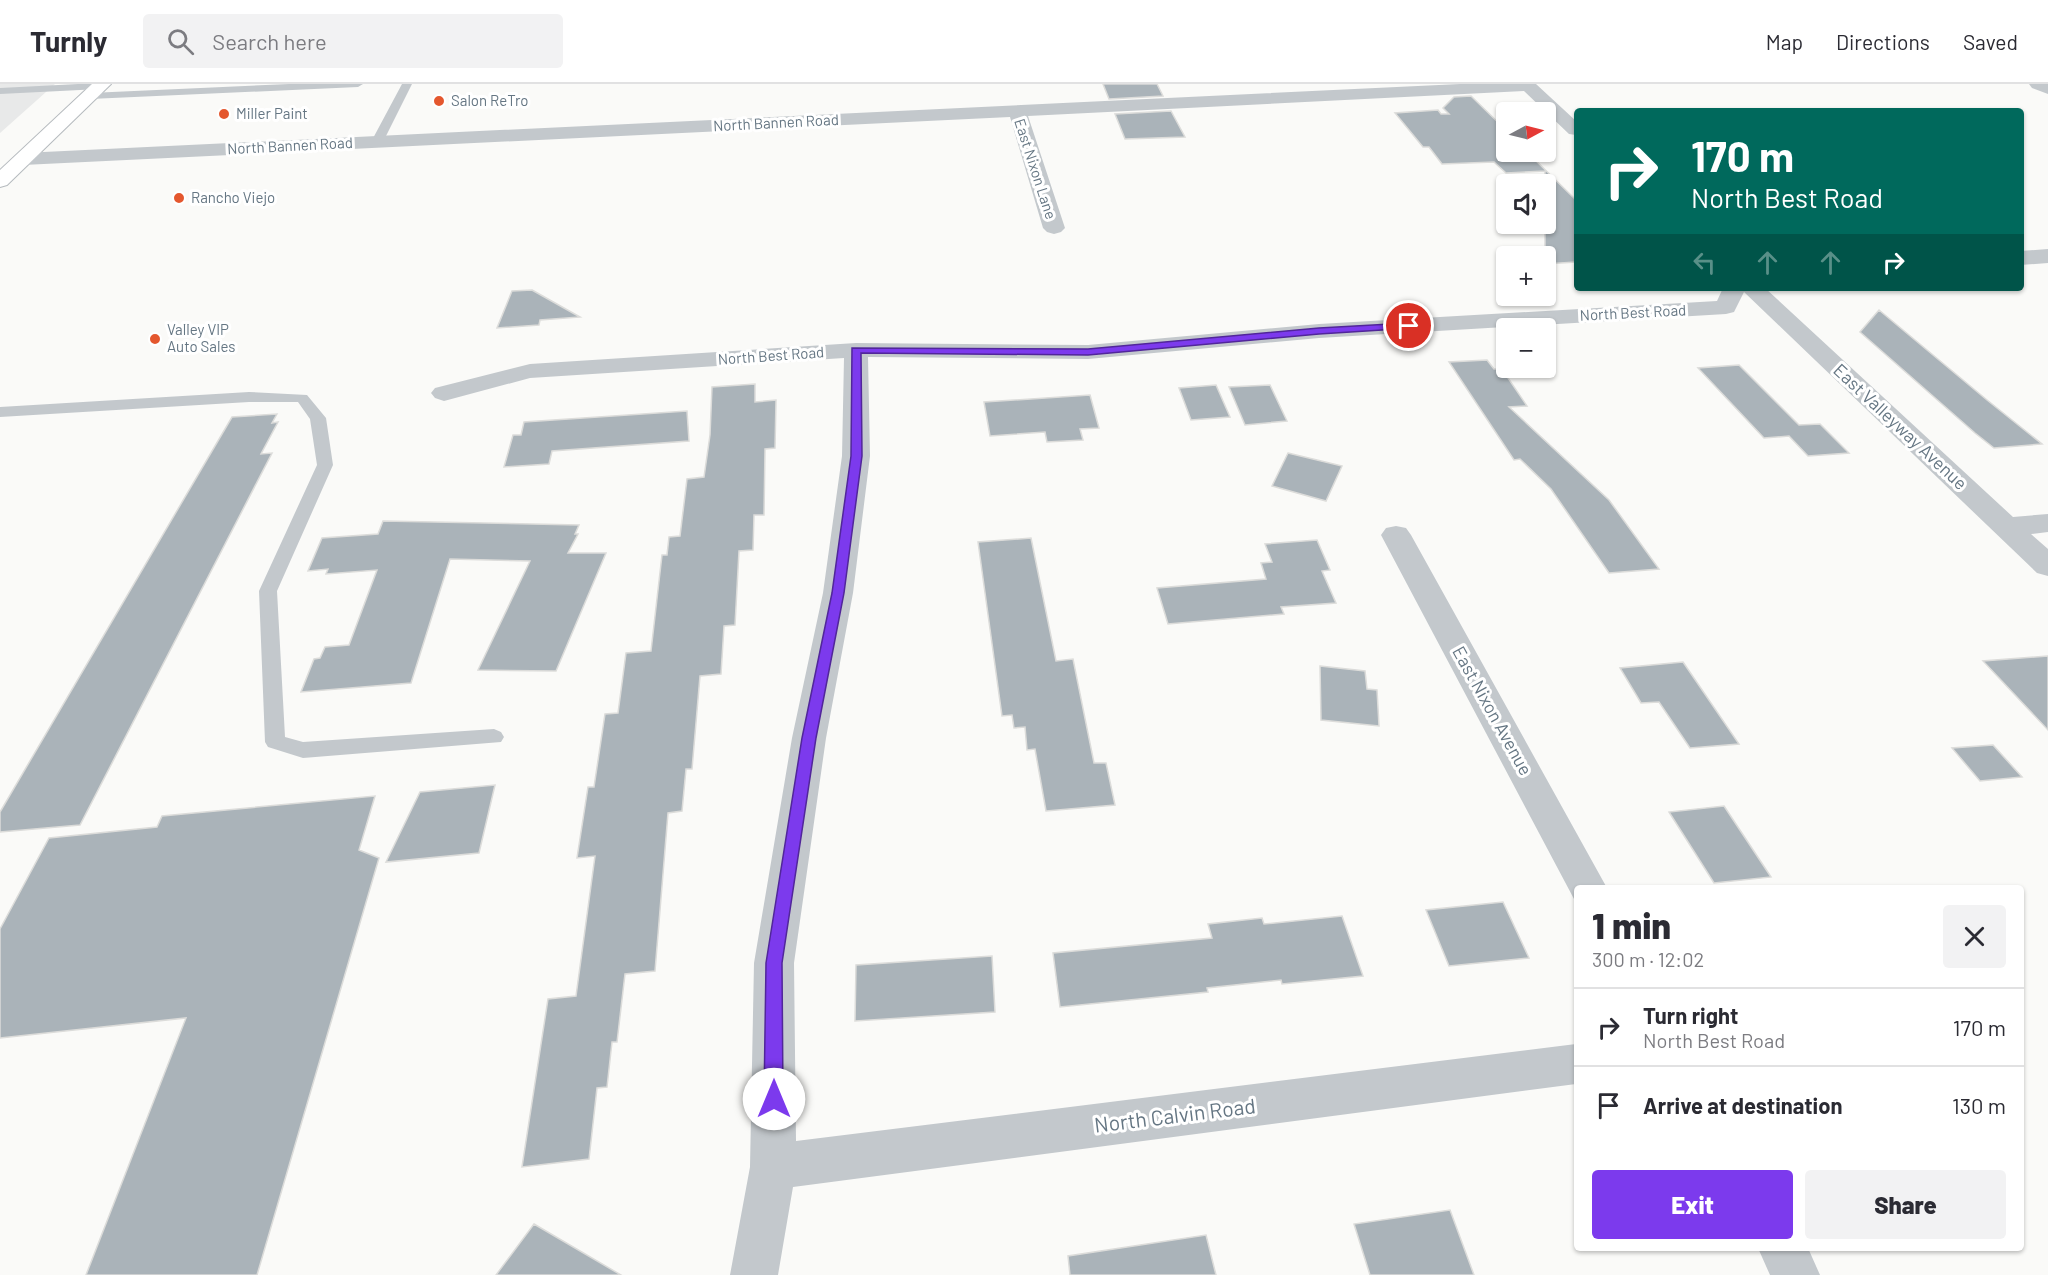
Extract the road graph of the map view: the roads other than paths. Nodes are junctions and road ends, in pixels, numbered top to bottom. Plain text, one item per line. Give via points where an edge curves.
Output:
1 (358, 84) edge
2 (407, 84) edge
3 (2038, 84) edge
4 (1527, 85) edge
5 (98, 89) edge
6 (2048, 89) edge
7 (0, 91) edge
8 (1017, 111) junction
9 (1574, 128) edge
10 (377, 142) junction
11 (23, 159) junction
12 (0, 181) edge
13 (1054, 228) dead end
14 (2048, 256) edge
15 (2024, 258) edge
16 (1733, 291) edge
17 (1755, 291) edge
18 (856, 350) junction
19 (444, 393) dead end
20 (0, 412) edge
21 (2048, 523) edge
22 (2006, 527) junction
23 (1396, 535) dead end
24 (2048, 566) edge
25 (494, 737) dead end
26 (1586, 885) edge
27 (1574, 1064) edge
28 (773, 1167) junction
29 (1784, 1251) edge
30 (754, 1275) edge
31 (1796, 1275) edge

1 - 5 lane
2 - 10 lane
3 - 6 street
4 - 8 street, North Bannen Road
4 - 9 street
5 - 7 lane
5 - 11 main road
8 - 10 street, North Bannen Road
8 - 13 street, East Nixon Lane
10 - 11 street, North Bannen Road
11 - 12 main road
14 - 15 street
16 - 18 street, North Best Road via 1726,307 1319,331 1088,352
17 - 22 street, East Valleyway Avenue
18 - 19 street, North Best Road via 530,371
18 - 28 street via 856,456 843,559 809,738 774,963
20 - 25 lane via 249,397 302,398 318,418 326,465 268,591 275,742 303,750
21 - 22 street
22 - 24 street, East Valleyway Avenue
23 - 26 street, East Nixon Avenue
27 - 28 street, North Calvin Road
28 - 30 street
29 - 31 street

